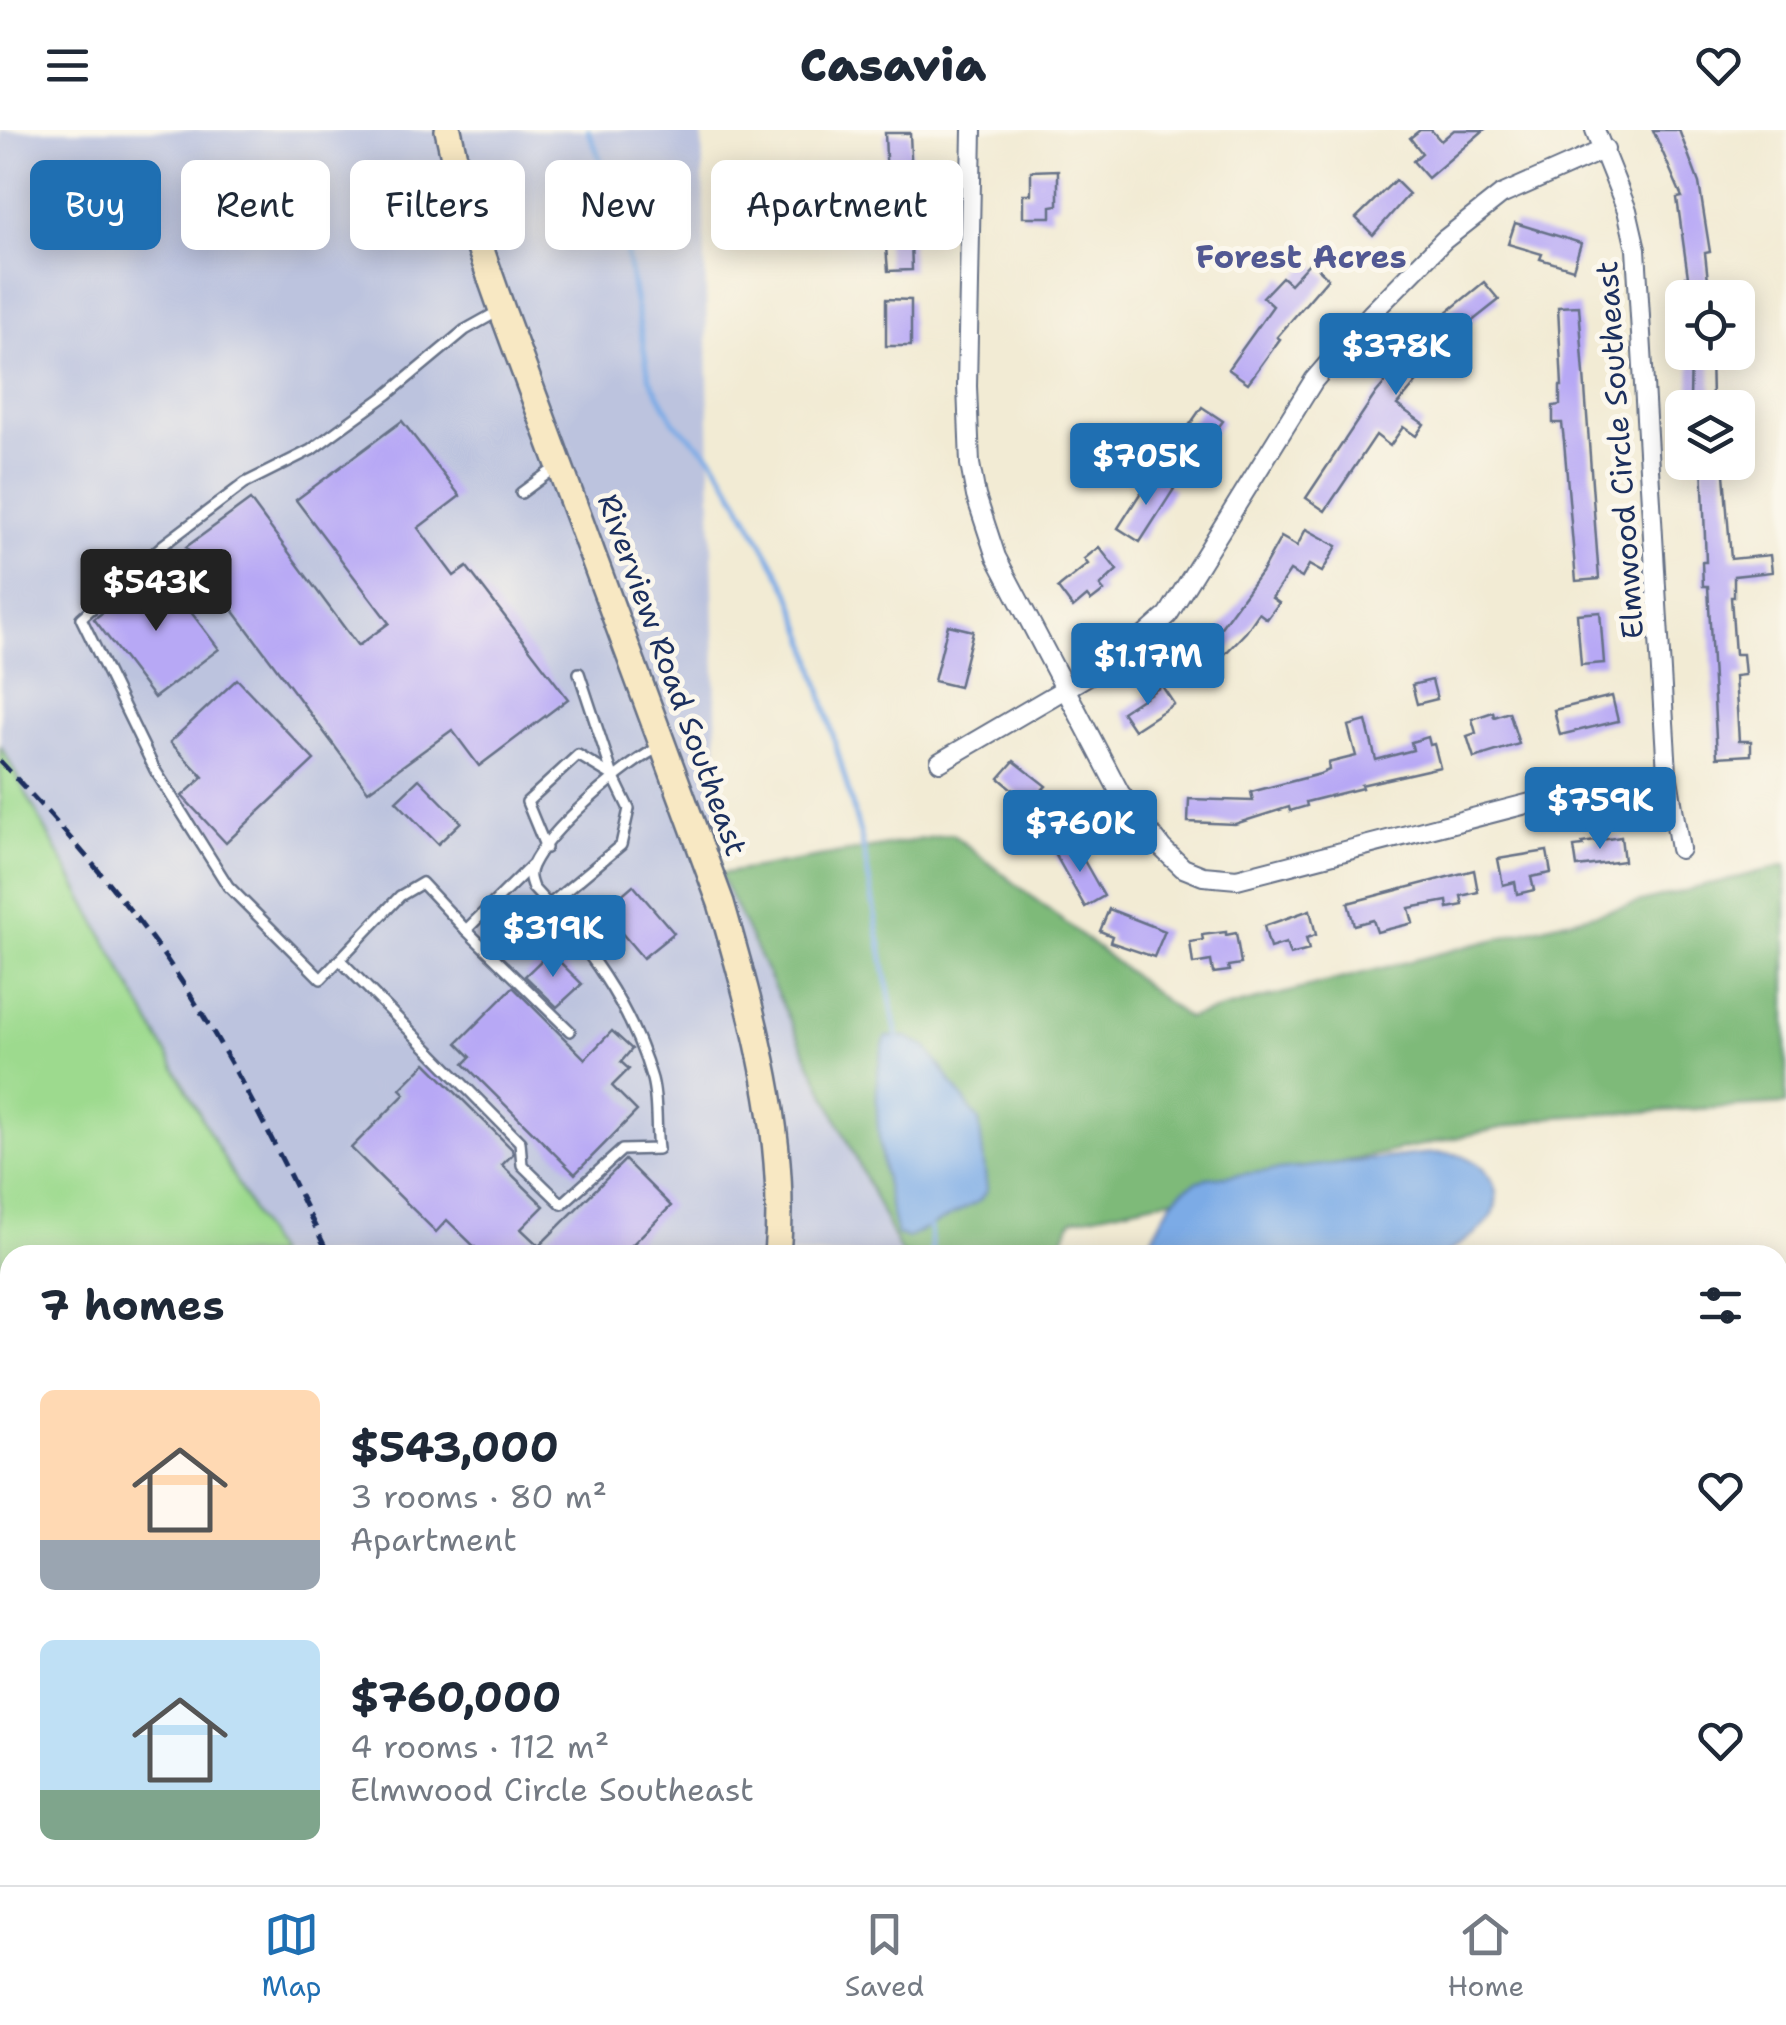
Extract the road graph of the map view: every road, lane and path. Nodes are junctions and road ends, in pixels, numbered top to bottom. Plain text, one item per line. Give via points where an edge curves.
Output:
1 (448, 130) edge
2 (972, 130) edge
3 (1595, 130) edge
4 (1605, 149) junction
5 (502, 310) junction
6 (560, 464) junction
7 (521, 493) dead end
8 (579, 673) dead end
9 (1064, 690) junction
10 (664, 745) junction
11 (940, 762) dead end
12 (1667, 773) junction
13 (614, 776) junction
14 (546, 848) junction
15 (1680, 848) dead end
16 (532, 865) junction
17 (549, 905) junction
18 (466, 930) junction
19 (340, 960) junction
20 (570, 1031) dead end
21 (777, 1245) edge

1 - 5 street, Riverview Road Southeast via 464,202
2 - 9 street via 970,464 996,557
3 - 4 street, Elmwood Circle Southeast
4 - 9 street via 1502,195 1444,240 1314,380 1168,615 1123,655
4 - 12 street, Elmwood Circle Southeast via 1636,249
5 - 6 street, Riverview Road Southeast
5 - 19 lane via 464,330 312,450 245,483 81,618 155,770 228,886 322,979
6 - 7 lane
6 - 10 street, Riverview Road Southeast
8 - 13 lane
9 - 11 street
9 - 12 street via 1120,793 1162,848 1203,876 1236,879
10 - 13 lane
10 - 21 street, Riverview Road Southeast via 720,903 754,1035 778,1179
12 - 15 street, Elmwood Circle Southeast
13 - 14 lane
13 - 14 lane via 578,754 527,802
13 - 17 lane via 629,809 621,845
14 - 16 lane
16 - 17 lane via 533,888
16 - 18 lane
17 - 19 lane via 592,955 628,1020 652,1080 658,1136 658,1149 622,1150 562,1204 522,1165 520,1142
18 - 19 lane via 422,884 400,896
18 - 20 lane

